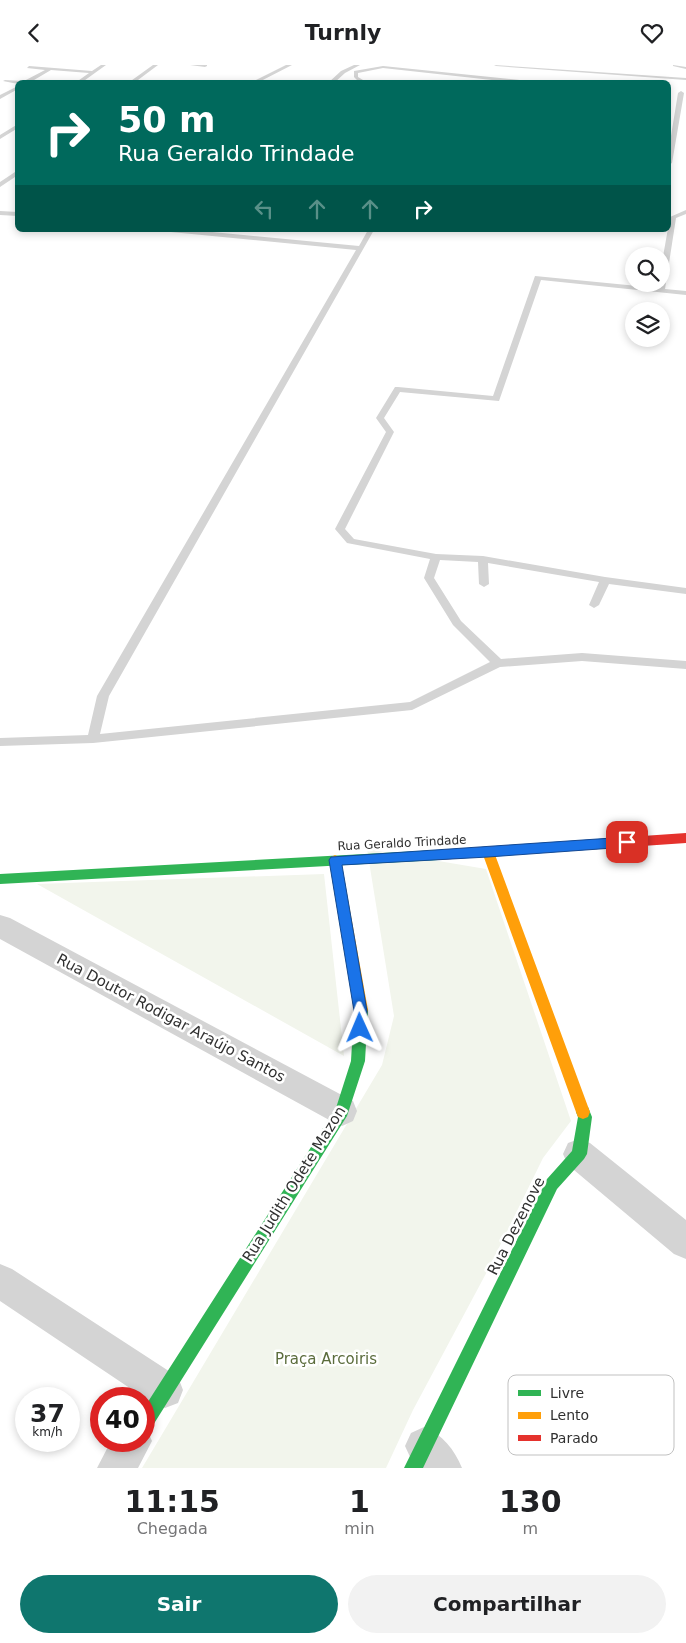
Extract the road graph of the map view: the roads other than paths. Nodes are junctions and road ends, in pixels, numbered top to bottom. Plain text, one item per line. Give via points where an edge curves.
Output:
1 (55, 65) edge
2 (104, 65) edge
3 (156, 65) edge
4 (192, 65) edge
5 (290, 65) edge
6 (358, 65) edge
7 (496, 65) edge
8 (675, 65) edge
9 (205, 66) edge
10 (29, 67) dead end
11 (49, 68) junction
12 (686, 68) edge
13 (93, 72) junction
14 (686, 79) edge
15 (29, 80) edge
16 (81, 80) edge
17 (134, 80) edge
18 (258, 80) edge
19 (334, 80) edge
20 (360, 80) edge
21 (511, 80) edge
22 (6, 81) dead end
23 (15, 81) edge
24 (15, 89) edge
25 (681, 93) edge
26 (0, 98) edge
27 (9, 99) dead end
28 (15, 127) edge
29 (0, 137) edge
30 (671, 155) edge
31 (15, 174) edge
32 (0, 185) edge
33 (686, 212) edge
34 (0, 213) edge
35 (15, 214) edge
36 (671, 229) edge
37 (192, 232) edge
38 (370, 232) edge
39 (671, 232) edge
40 (668, 247) edge
41 (361, 248) junction
42 (625, 287) edge
43 (670, 292) edge
44 (686, 293) edge
45 (436, 557) junction
46 (484, 559) junction
47 (605, 580) junction
48 (484, 584) dead end
49 (686, 591) edge
50 (594, 605) dead end
51 (498, 663) junction
52 (686, 665) edge
53 (93, 739) junction
54 (0, 742) edge
55 (686, 838) edge
56 (488, 853) junction
57 (335, 860) junction
58 (0, 879) edge
59 (0, 926) edge
60 (342, 1111) junction
61 (579, 1154) junction
62 (686, 1242) edge
63 (0, 1281) edge
64 (165, 1390) junction
65 (155, 1406) edge
66 (126, 1452) edge
67 (427, 1461) edge
68 (116, 1468) edge

1 - 11 lane
2 - 13 lane
3 - 17 lane
4 - 9 lane
5 - 18 lane
6 - 19 lane
7 - 14 lane via 666,74
8 - 12 lane
10 - 11 lane
11 - 13 lane
11 - 15 lane
13 - 16 lane
20 - 21 lane via 356,72 383,67
22 - 23 lane
24 - 26 lane
25 - 30 lane
26 - 27 lane
28 - 29 lane
31 - 32 lane
33 - 36 lane via 673,217
34 - 35 lane
37 - 41 lane
38 - 41 lane
39 - 40 lane
41 - 53 lane via 103,696
42 - 45 lane via 538,279 496,399 398,389 380,418 390,432 340,529 352,541
43 - 44 lane
45 - 46 lane
45 - 51 lane via 429,578 457,623
46 - 47 lane
46 - 48 lane
47 - 49 lane
47 - 50 lane
51 - 52 lane via 582,657
51 - 53 lane via 412,706
53 - 54 lane
55 - 56 street, Rua Geraldo Trindade
56 - 57 street, Rua Geraldo Trindade
56 - 61 street via 585,1117
57 - 58 street, Rua Geraldo Trindade
57 - 60 street, Rua Judith Odete Mazon via 360,1011 358,1061
59 - 60 street, Rua Doutor Rodigar Araújo Santos
60 - 64 street, Rua Judith Odete Mazon
61 - 62 street
61 - 67 street, Rua Dezenove via 552,1184
63 - 64 street
64 - 65 street, Rua Judith Odete Mazon
66 - 68 street

